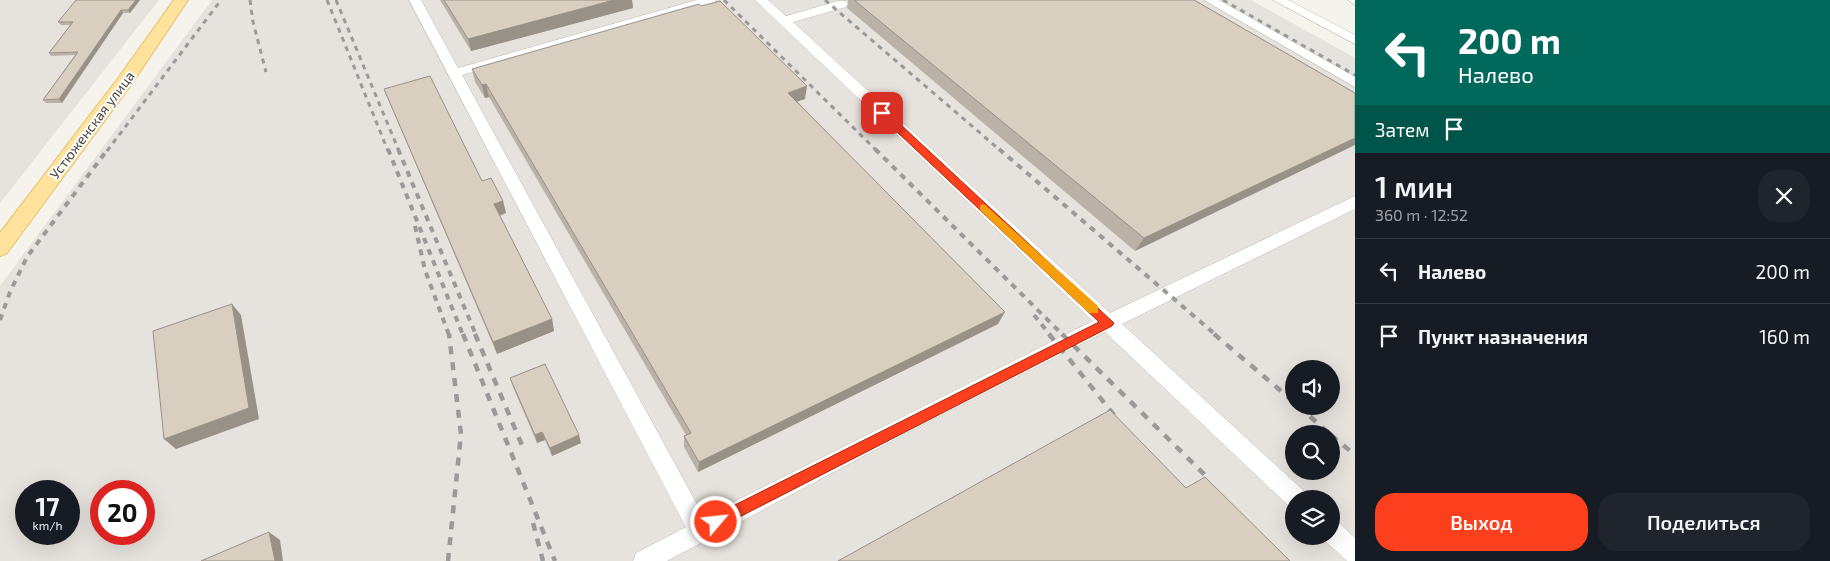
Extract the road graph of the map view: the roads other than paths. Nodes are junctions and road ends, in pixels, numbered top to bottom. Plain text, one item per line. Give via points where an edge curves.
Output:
1 (181, 0) edge
2 (415, 0) edge
3 (710, 0) edge
4 (761, 0) edge
5 (1210, 0) edge
6 (1279, 0) edge
7 (842, 4) dead end
8 (784, 21) junction
9 (1355, 40) edge
10 (455, 73) junction
11 (1355, 83) edge
12 (1355, 202) edge
13 (0, 248) edge
14 (1108, 323) junction
15 (1286, 490) edge
16 (700, 531) junction
17 (1340, 539) edge
18 (1355, 553) edge
19 (644, 561) edge

1 - 13 main road, Устюженская улица via 126,81
2 - 10 lane
3 - 10 lane
4 - 8 lane
5 - 11 lane
6 - 9 lane
7 - 8 lane
8 - 14 lane
10 - 16 lane
12 - 14 lane
14 - 15 lane
14 - 16 lane
16 - 19 lane
17 - 18 lane

